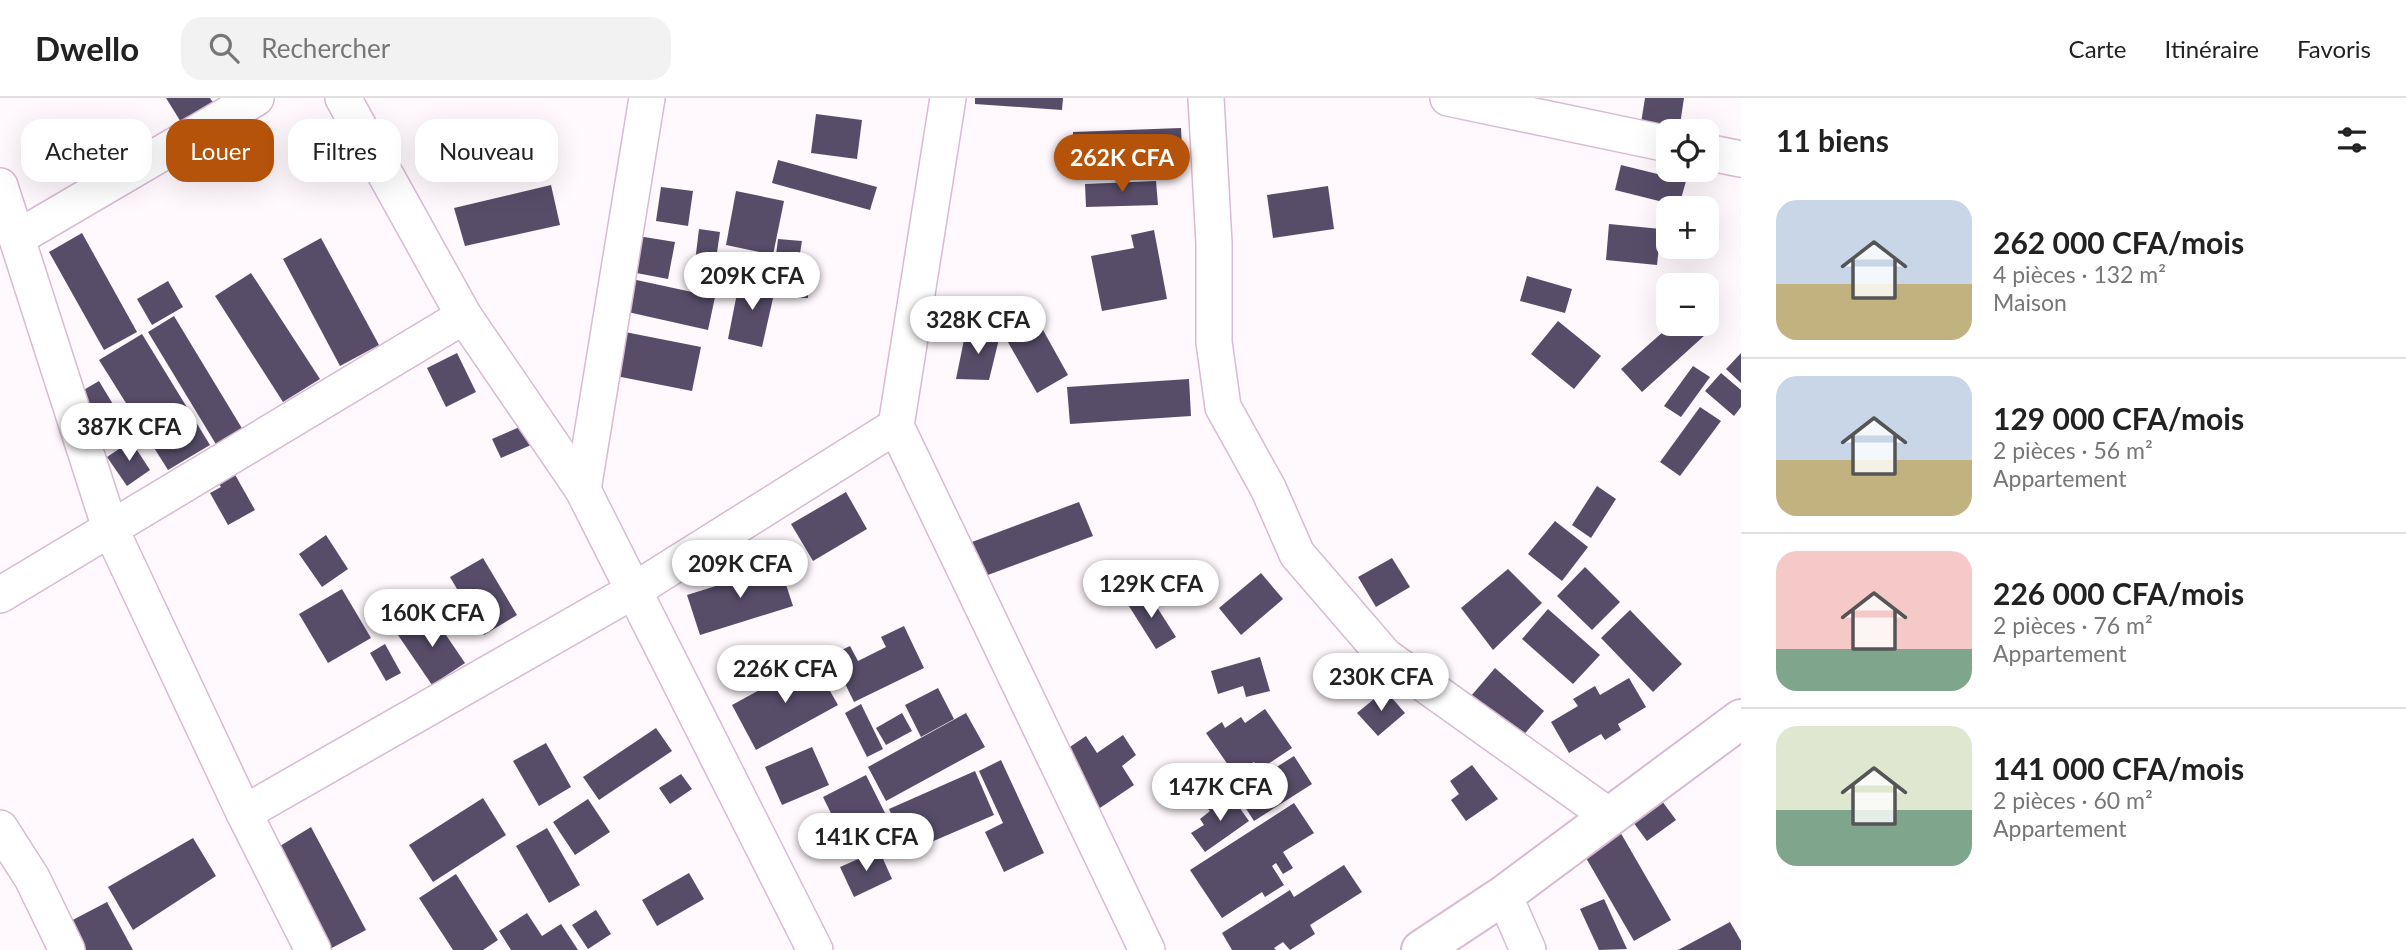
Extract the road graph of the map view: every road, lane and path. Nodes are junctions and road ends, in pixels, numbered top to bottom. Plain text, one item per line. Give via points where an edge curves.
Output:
1 (256, 98) edge
2 (343, 98) edge
3 (646, 98) edge
4 (948, 98) edge
5 (1206, 98) edge
6 (1448, 98) edge
7 (1656, 141) edge
8 (1719, 155) edge
9 (1741, 159) edge
10 (0, 186) edge
11 (17, 238) junction
12 (464, 316) junction
13 (895, 426) junction
14 (583, 490) junction
15 (110, 528) junction
16 (633, 591) junction
17 (0, 595) edge
18 (1741, 719) edge
19 (244, 813) junction
20 (1609, 816) junction
21 (0, 828) edge
22 (1504, 895) junction
23 (67, 950) edge
24 (313, 950) edge
25 (815, 950) edge
26 (1147, 950) edge
27 (1421, 950) edge
28 (1528, 950) edge

1 - 11 street
2 - 12 street
3 - 14 street
4 - 13 street
5 - 20 street via 1213,342 1223,407 1268,488 1297,554 1385,656
6 - 7 street
8 - 9 street
10 - 11 street
11 - 15 street
12 - 14 street
12 - 15 street
13 - 16 street
13 - 26 street
14 - 16 street
15 - 17 street
15 - 19 street
16 - 19 street
16 - 25 street
18 - 20 street
19 - 24 street
20 - 22 street
21 - 23 street via 32,878
22 - 27 street
22 - 28 street

